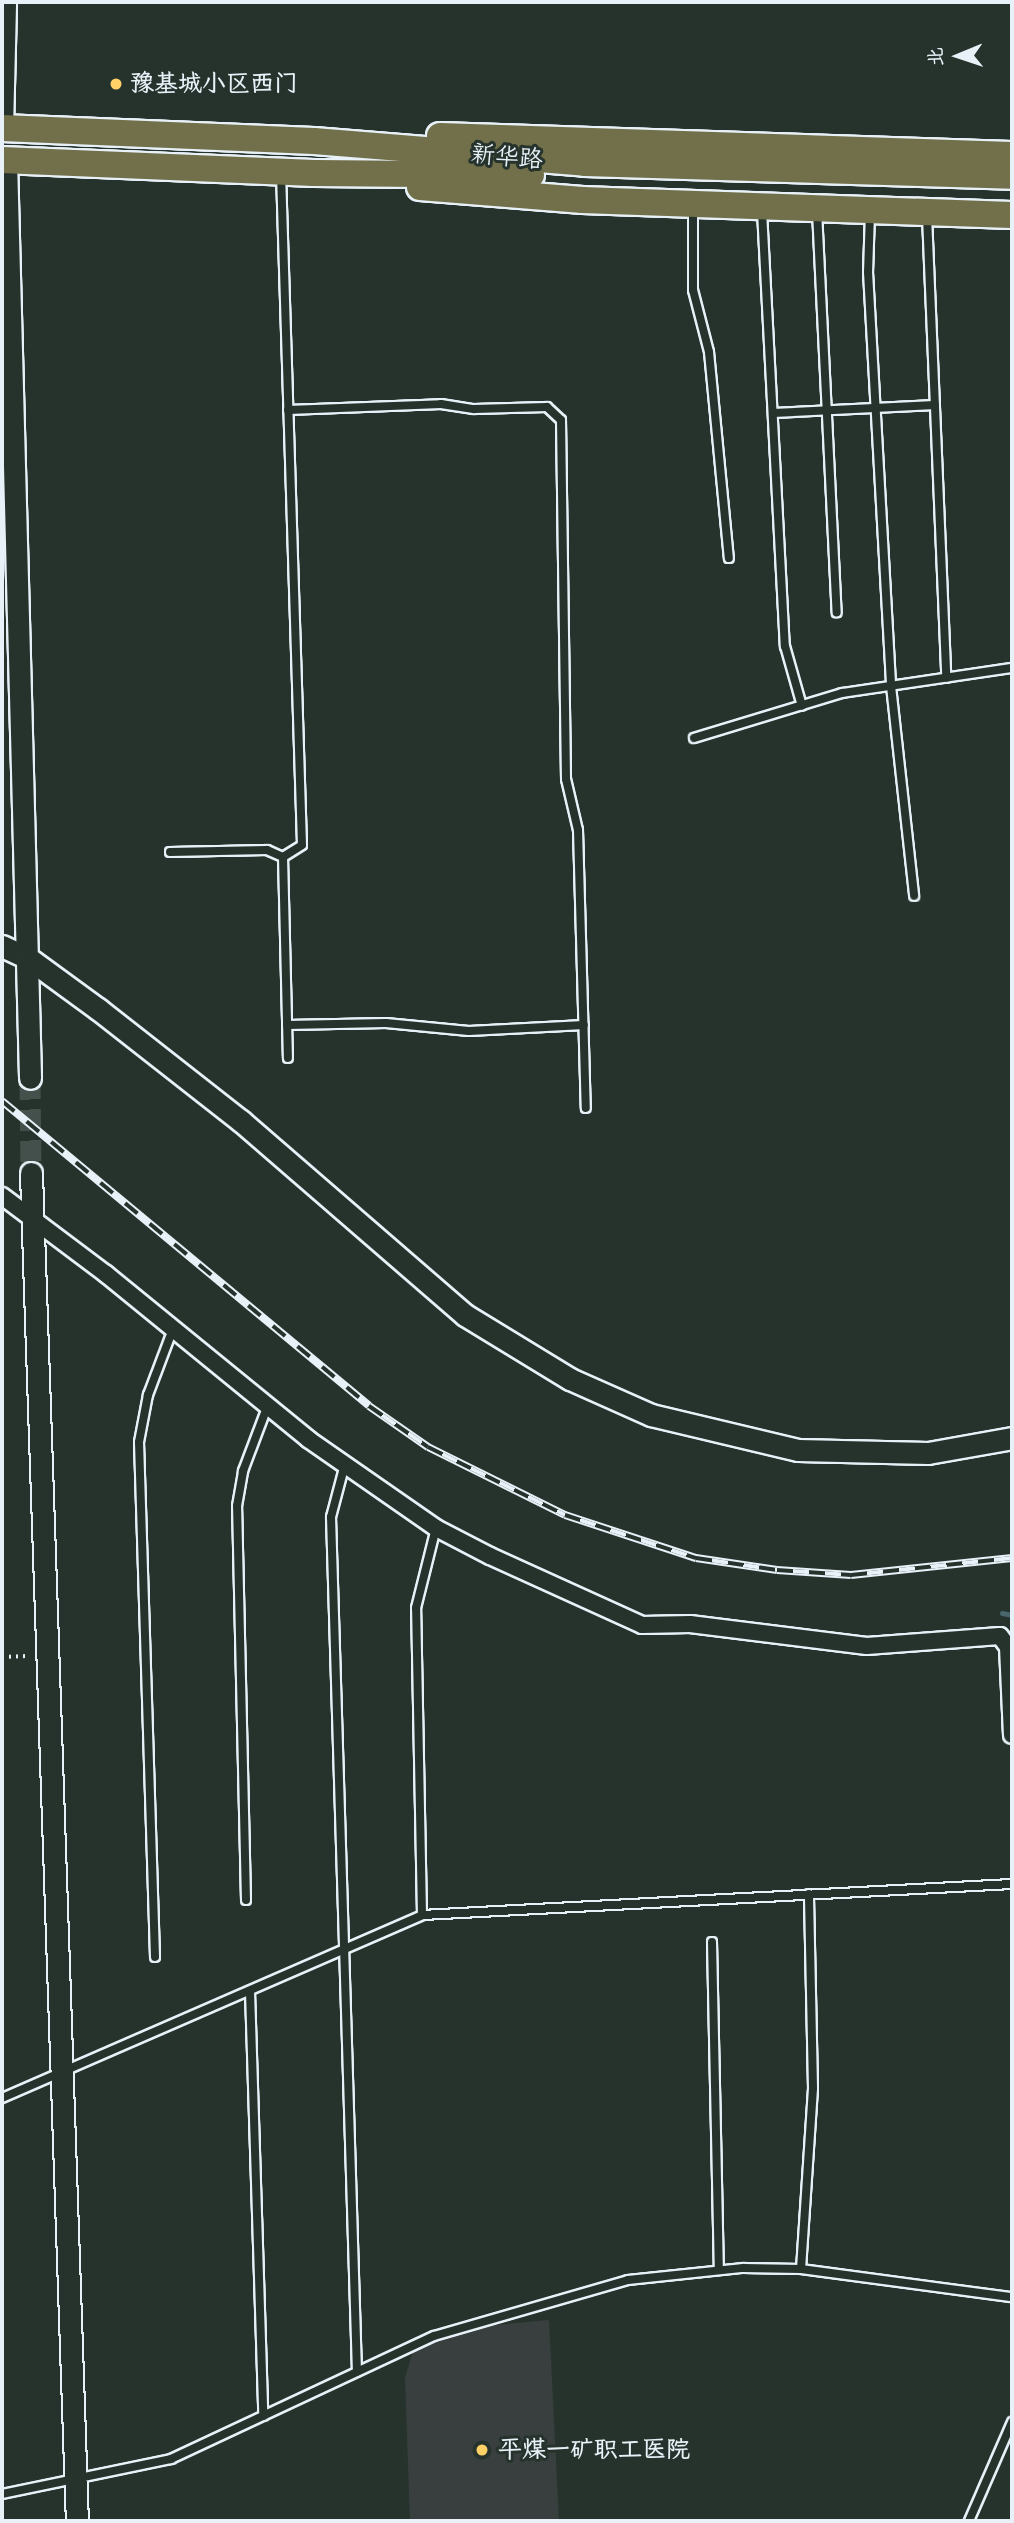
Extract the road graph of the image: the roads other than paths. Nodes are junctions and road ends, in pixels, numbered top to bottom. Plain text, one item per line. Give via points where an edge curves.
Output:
1 (8, 2) edge
2 (3, 128) edge
3 (314, 141) junction
4 (1012, 155) edge
5 (4, 160) edge
6 (585, 169) junction
7 (281, 171) junction
8 (314, 173) junction
9 (1012, 176) edge
10 (1012, 187) edge
11 (693, 204) junction
12 (762, 207) junction
13 (817, 208) junction
14 (870, 210) junction
15 (927, 212) junction
16 (1012, 215) edge
17 (935, 405) junction
18 (876, 408) junction
19 (288, 410) junction
20 (826, 411) junction
21 (772, 413) junction
22 (729, 558) dead end
23 (837, 613) dead end
24 (1012, 668) edge
25 (946, 678) junction
26 (891, 686) junction
27 (802, 706) junction
28 (694, 738) dead end
29 (170, 852) dead end
30 (283, 857) junction
31 (914, 896) dead end
32 (2, 946) edge
33 (27, 958) junction
34 (287, 1025) junction
35 (584, 1026) junction
36 (288, 1058) dead end
37 (30, 1078) tunnel mouth
38 (586, 1108) dead end
39 (31, 1173) tunnel mouth
40 (2, 1196) edge
41 (33, 1219) junction
42 (173, 1329) junction
43 (268, 1405) junction
44 (1012, 1438) edge
45 (345, 1464) junction
46 (436, 1528) junction
47 (1012, 1735) edge
48 (1012, 1884) edge
49 (809, 1895) junction
50 (246, 1900) dead end
51 (422, 1916) junction
52 (712, 1942) dead end
53 (344, 1950) junction
54 (155, 1957) dead end
55 (250, 1991) junction
56 (63, 2073) junction
57 (2, 2098) edge
58 (801, 2269) junction
59 (719, 2270) junction
60 (1012, 2297) edge
61 (357, 2372) junction
62 (263, 2416) junction
63 (1012, 2423) edge
64 (76, 2482) junction
65 (2, 2494) edge
66 (77, 2521) edge
67 (969, 2521) edge

1 - 2 street
2 - 3 main road, 新华路
3 - 4 main road via 463,135
3 - 6 main road, 新华路
5 - 7 main road, 新华路
5 - 33 street
6 - 8 main road, 新华路
6 - 9 main road, 新华路
6 - 10 main road, 新华路
7 - 8 main road, 新华路
7 - 19 lane
8 - 11 main road via 465,194
11 - 12 main road
11 - 22 lane via 693,290 709,352
12 - 13 main road
12 - 21 lane
13 - 14 main road
13 - 20 lane
14 - 15 main road
14 - 18 lane via 868,272
15 - 16 main road
15 - 17 lane
17 - 18 lane
17 - 25 lane
18 - 20 lane
18 - 26 lane
19 - 30 lane via 302,845
19 - 35 lane via 441,404 547,407 561,421 566,779 578,830
20 - 21 lane
20 - 23 lane
21 - 27 lane via 785,646
24 - 25 lane
25 - 26 lane
26 - 27 lane via 842,693
26 - 31 lane
27 - 28 lane
29 - 30 lane via 267,849
30 - 34 lane
32 - 33 street
33 - 37 street
33 - 44 street via 241,1121 465,1315 570,1379 651,1415 798,1450 928,1453
34 - 35 lane via 386,1023 469,1031
34 - 36 lane
35 - 38 lane
39 - 41 street
40 - 41 street
41 - 42 street
41 - 56 street
42 - 43 street
42 - 54 lane via 148,1395 139,1441
43 - 45 street
43 - 50 lane via 243,1471 237,1506
45 - 46 street
45 - 53 lane via 331,1517
46 - 47 street via 642,1625 690,1624 867,1646 1000,1636 1008,1647
46 - 51 lane via 416,1608
48 - 49 lane
49 - 51 lane
49 - 58 lane via 813,2088
51 - 53 lane
52 - 59 lane
53 - 55 lane
53 - 61 lane
55 - 56 lane
55 - 62 lane
56 - 57 lane
56 - 64 street
58 - 59 lane
58 - 60 lane
59 - 61 lane via 628,2280 551,2300 434,2336
61 - 62 lane
62 - 64 lane via 171,2459
63 - 67 lane
64 - 65 lane
64 - 66 street

